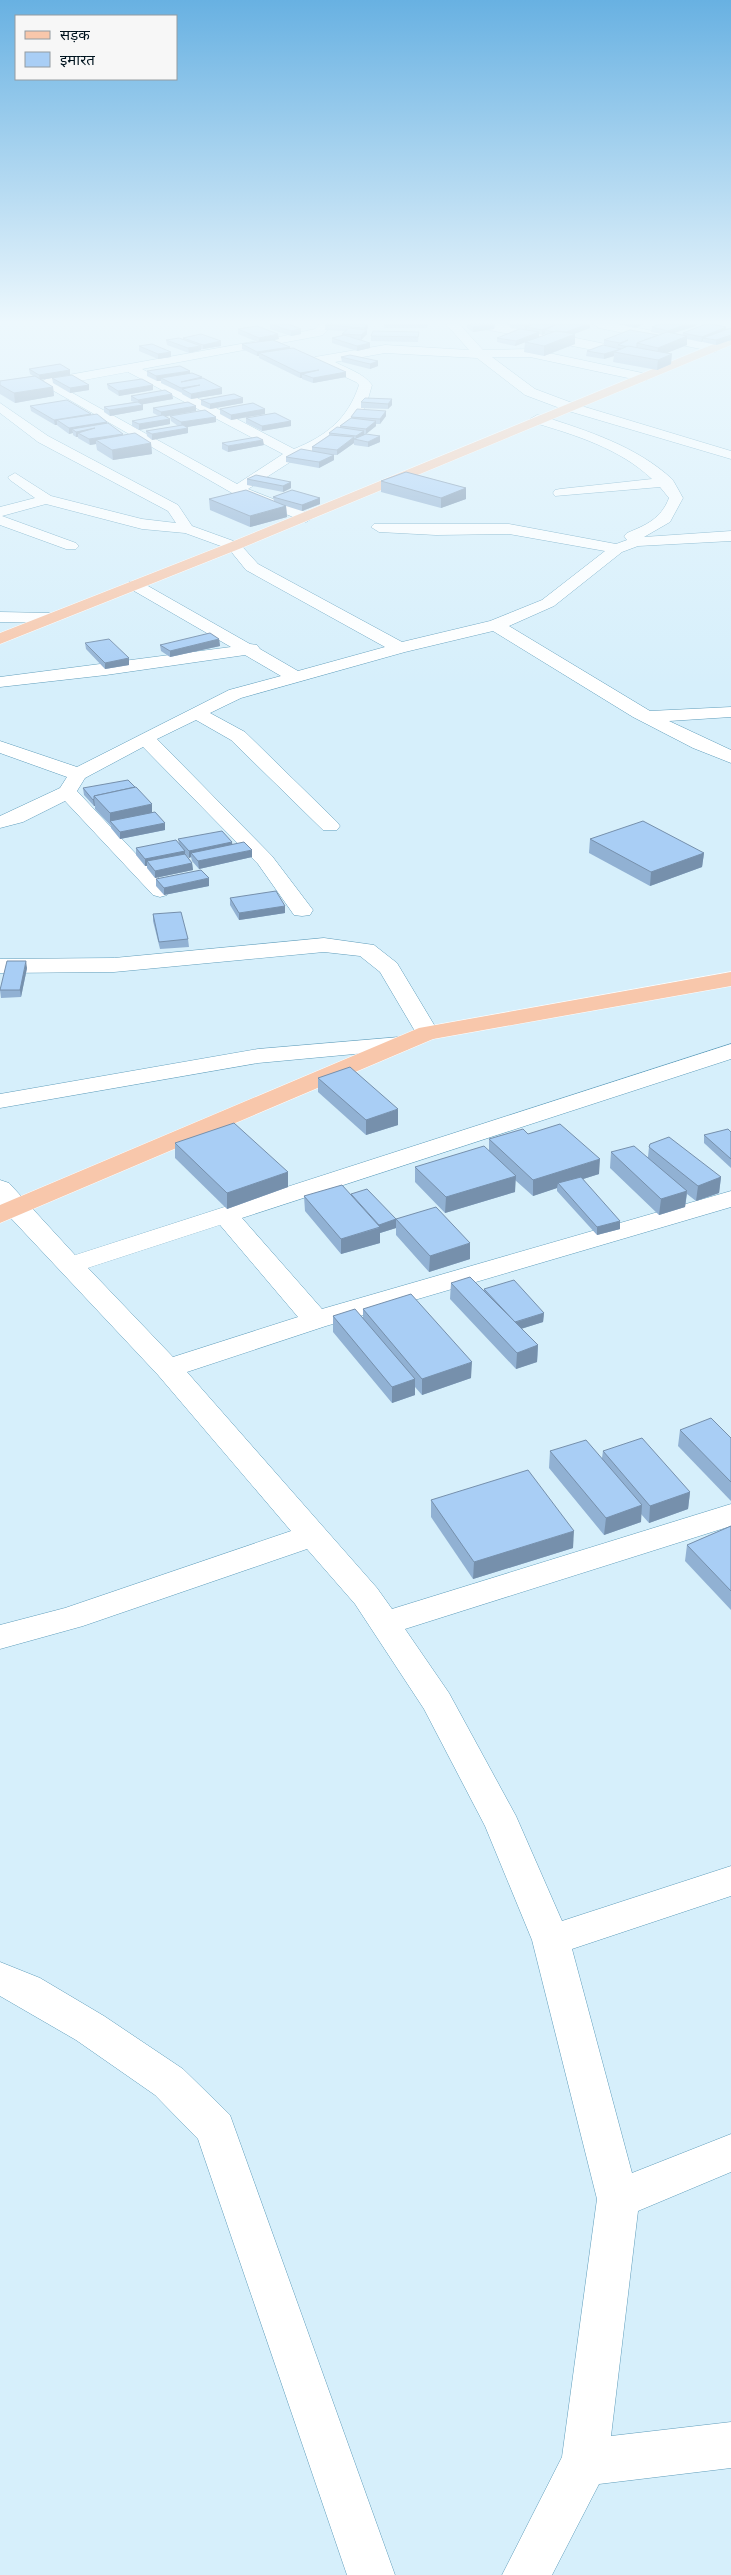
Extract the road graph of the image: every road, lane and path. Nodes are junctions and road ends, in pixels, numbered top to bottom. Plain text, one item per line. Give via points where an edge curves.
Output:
1 (53, 444) edge
2 (156, 444) edge
3 (274, 444) edge
4 (318, 444) edge
5 (478, 444) edge
6 (608, 444) edge
7 (692, 444) edge
8 (293, 454) junction
9 (731, 456) edge
10 (15, 477) dead end
11 (666, 482) junction
12 (237, 490) junction
13 (560, 493) dead end
14 (46, 499) junction
15 (0, 512) edge
16 (306, 517) junction
17 (0, 520) edge
18 (379, 527) dead end
19 (187, 529) junction
20 (731, 536) edge
21 (636, 542) junction
22 (71, 546) dead end
23 (234, 546) junction
24 (617, 549) junction
25 (135, 586) junction
26 (0, 617) edge
27 (49, 618) junction
28 (496, 625) junction
29 (0, 639) edge
30 (400, 648) junction
31 (250, 649) junction
32 (294, 676) junction
33 (0, 682) edge
34 (731, 712) edge
35 (196, 713) junction
36 (647, 718) junction
37 (145, 738) junction
38 (0, 748) edge
39 (731, 757) edge
40 (78, 774) junction
41 (67, 792) junction
42 (0, 822) edge
43 (330, 826) dead end
44 (160, 891) edge
45 (302, 910) dead end
46 (0, 966) edge
47 (731, 979) edge
48 (427, 1033) junction
49 (400, 1044) junction
50 (731, 1051) edge
51 (0, 1101) edge
52 (731, 1199) edge
53 (5, 1204) edge
54 (225, 1215) junction
55 (71, 1265) junction
56 (316, 1320) junction
57 (168, 1369) junction
58 (731, 1515) edge
59 (313, 1535) junction
60 (385, 1623) junction
61 (0, 1637) edge
62 (731, 1881) edge
63 (551, 1940) junction
64 (0, 1978) edge
65 (731, 2153) edge
66 (618, 2199) junction
67 (731, 2445) edge
68 (585, 2462) junction
69 (371, 2575) edge
70 (526, 2575) edge

1 - 19 street via 173,508
2 - 12 street
3 - 8 street
4 - 8 street
5 - 16 main road
6 - 11 street via 639,460
7 - 9 street
8 - 12 street
10 - 14 street
11 - 13 street
11 - 21 street via 676,498 670,515 632,536
12 - 16 street
14 - 15 street
14 - 19 street via 142,524
16 - 23 main road
17 - 22 street
18 - 24 street via 509,529
19 - 23 street
20 - 21 street
21 - 24 street
23 - 25 main road
23 - 30 street via 252,567
24 - 28 street via 548,604
25 - 27 main road
25 - 31 street
26 - 27 street
27 - 29 main road
28 - 30 street
28 - 36 street
30 - 32 street
31 - 32 street
31 - 33 street
32 - 35 street via 234,694
34 - 36 street
35 - 37 street
35 - 43 street via 238,736
36 - 39 street
37 - 40 street
37 - 45 street via 265,860
38 - 40 street
40 - 41 street
41 - 42 street via 16,818
41 - 44 street
46 - 48 street via 114,965 324,945 366,950 389,968
47 - 48 main road
48 - 49 main road
49 - 51 street via 258,1056
49 - 53 main road
50 - 54 street
52 - 56 street
53 - 55 street
54 - 55 street
54 - 56 street
55 - 57 street
56 - 57 street
57 - 59 street
58 - 60 street
59 - 60 street
59 - 61 street via 71,1618
60 - 63 street via 437,1702 503,1826
62 - 63 street
63 - 66 street
64 - 69 street via 90,2028 168,2082 215,2128
65 - 66 street
66 - 68 street
67 - 68 street
68 - 70 street

